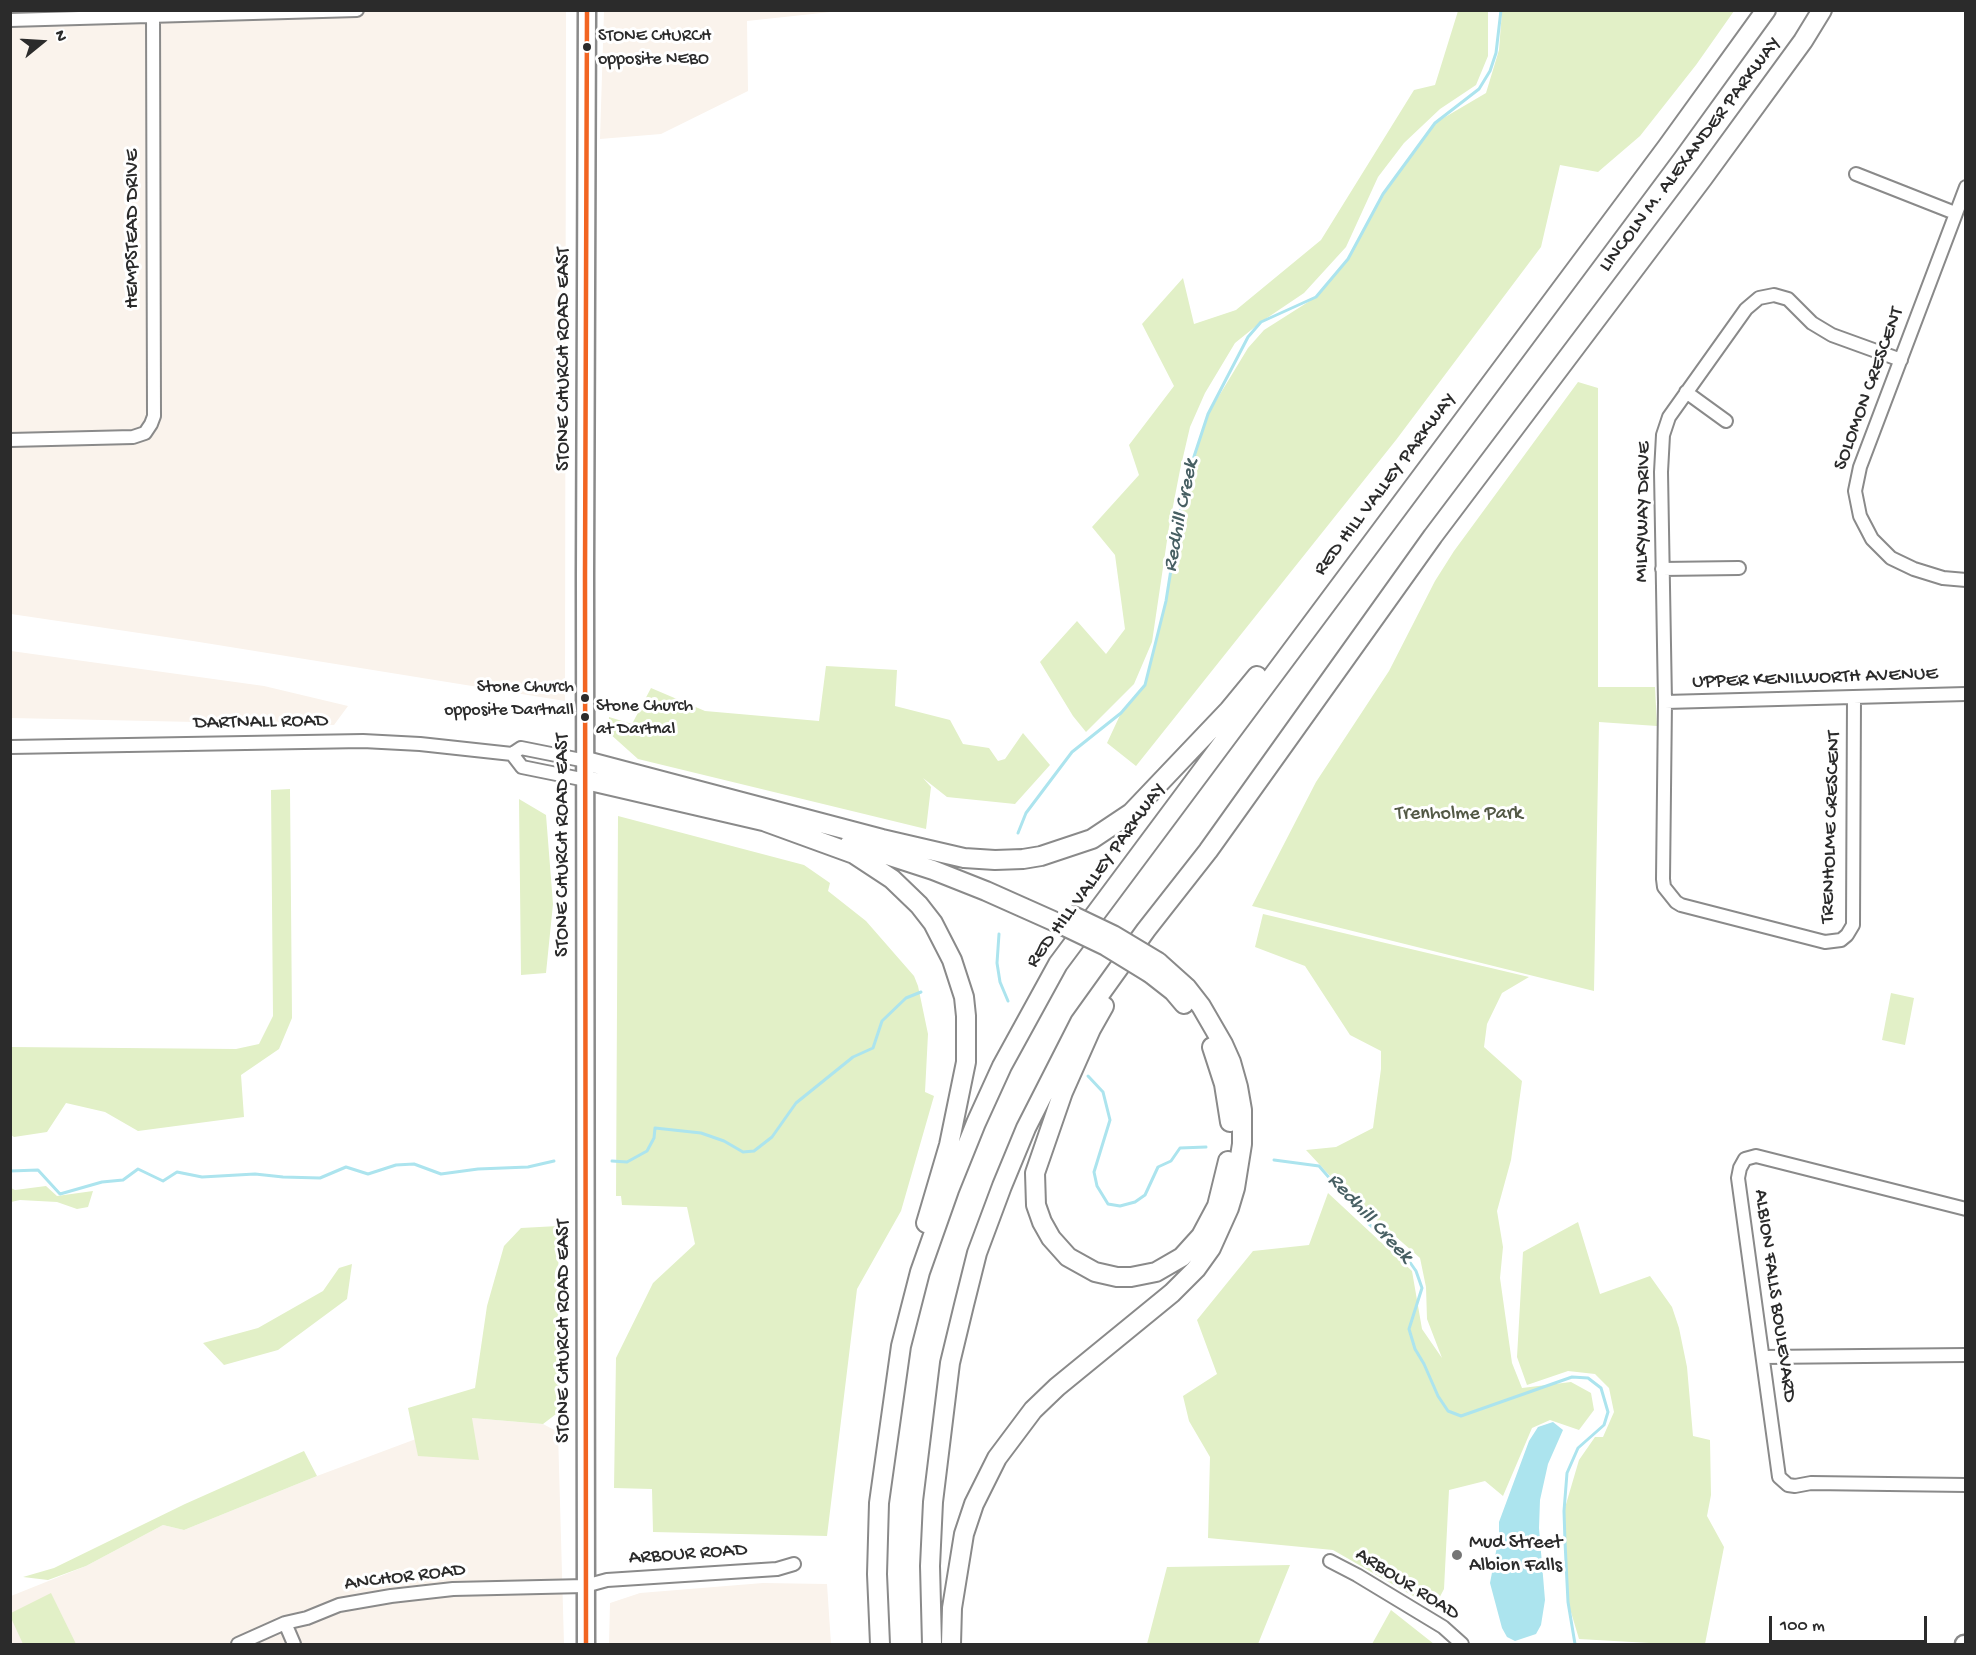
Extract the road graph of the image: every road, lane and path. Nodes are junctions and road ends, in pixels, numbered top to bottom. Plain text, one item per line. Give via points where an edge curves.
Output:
1 (357, 10) edge
2 (587, 10) edge
3 (1766, 10) edge
4 (1822, 10) edge
5 (153, 14) edge
6 (10, 20) edge
7 (1856, 174) dead end
8 (1965, 187) edge
9 (1956, 213) junction
10 (1555, 297) joint
11 (1901, 360) junction
12 (1686, 392) junction
13 (1726, 421) dead end
14 (10, 440) edge
15 (1739, 568) dead end
16 (1662, 569) junction
17 (1965, 580) edge
18 (1328, 601) junction
19 (1965, 694) edge
20 (1854, 698) junction
21 (1665, 702) junction
22 (10, 747) edge
23 (513, 754) junction
24 (586, 761) junction
25 (586, 780) junction
26 (766, 822) junction
27 (882, 839) junction
28 (1064, 919) junction
29 (1146, 930) junction
30 (1154, 968) junction
31 (1965, 1209) edge
32 (920, 1272) junction
33 (1965, 1355) edge
34 (1763, 1357) junction
35 (1965, 1485) edge
36 (1330, 1561) dead end
37 (794, 1564) dead end
38 (585, 1586) junction
39 (285, 1623) junction
40 (238, 1644) edge
41 (294, 1644) edge
42 (586, 1644) edge
43 (880, 1644) edge
44 (932, 1644) edge
45 (951, 1644) edge
46 (1462, 1644) edge

1 - 5 street
2 - 24 main road, STONE CHURCH ROAD EAST
3 - 10 highway, LINCOLN M. ALEXANDER PARKWAY
4 - 29 highway, LINCOLN M. ALEXANDER PARKWAY via 1703,178 1433,536 1208,851
5 - 6 street
5 - 14 street, HEMPSTEAD DRIVE via 154,416 145,433 133,437
7 - 9 street
8 - 9 street, SOLOMON CRESCENT
9 - 11 street, SOLOMON CRESCENT
10 - 18 highway, RED HILL VALLEY PARKWAY
11 - 12 street, MILKYWAY DRIVE via 1832,335 1812,323 1788,299 1774,295 1759,298 1746,309
11 - 17 street, SOLOMON CRESCENT via 1860,467 1856,491 1860,516 1872,539 1891,558 1944,578
12 - 13 street
12 - 16 street, MILKYWAY DRIVE via 1669,417 1663,435
15 - 16 street
16 - 21 street, MILKYWAY DRIVE
18 - 27 highway via 1301,622 1229,710 1138,806 1092,839 1041,856 995,860 964,858
18 - 32 highway, RED HILL VALLEY PARKWAY via 1058,964 1002,1066 976,1123
19 - 20 street, UPPER KENILWORTH AVENUE
20 - 21 street, UPPER KENILWORTH AVENUE
20 - 21 street, TRENHOLME CRESCENT via 1853,925 1841,940 1825,942 1681,905 1668,893 1664,879
22 - 23 street, DARTNALL ROAD via 363,741
23 - 24 street, DARTNALL ROAD via 521,748
23 - 25 street, DARTNALL ROAD via 522,767
24 - 25 main road, STONE CHURCH ROAD EAST
24 - 27 highway
25 - 26 highway
25 - 38 main road, STONE CHURCH ROAD EAST
26 - 28 highway via 815,832 933,870
26 - 32 highway via 854,854 892,879 933,923 959,977 966,1016 966,1062 949,1145 920,1243
27 - 28 highway via 1001,884
28 - 30 highway, bridge via 1106,946
29 - 30 highway via 1090,1029 1035,1173 1036,1205 1051,1238 1081,1265 1117,1277 1162,1269 1182,1257 1196,1242 1217,1206 1231,1137 1228,1104 1213,1048 1186,1005
29 - 44 highway via 1080,1022 1026,1128 977,1253 950,1363 940,1433 930,1566
30 - 45 highway via 1180,981 1201,1006 1231,1062 1242,1110 1242,1144 1229,1209 1211,1248 1196,1269 1057,1387 1033,1410 997,1458 964,1534 952,1608
31 - 34 street, ALBION FALLS BOULEVARD via 1756,1156 1745,1160 1738,1178
32 - 43 highway, RED HILL VALLEY PARKWAY via 901,1346 879,1503
33 - 34 street
34 - 35 street, ALBION FALLS BOULEVARD via 1777,1468 1779,1478 1788,1485
36 - 46 street, ARBOUR ROAD via 1443,1627
37 - 38 street, ARBOUR ROAD via 777,1569 607,1580
38 - 39 street, ANCHOR ROAD via 453,1589 391,1596 339,1605
38 - 42 main road, STONE CHURCH ROAD EAST
39 - 40 street, ANCHOR ROAD
39 - 41 street

